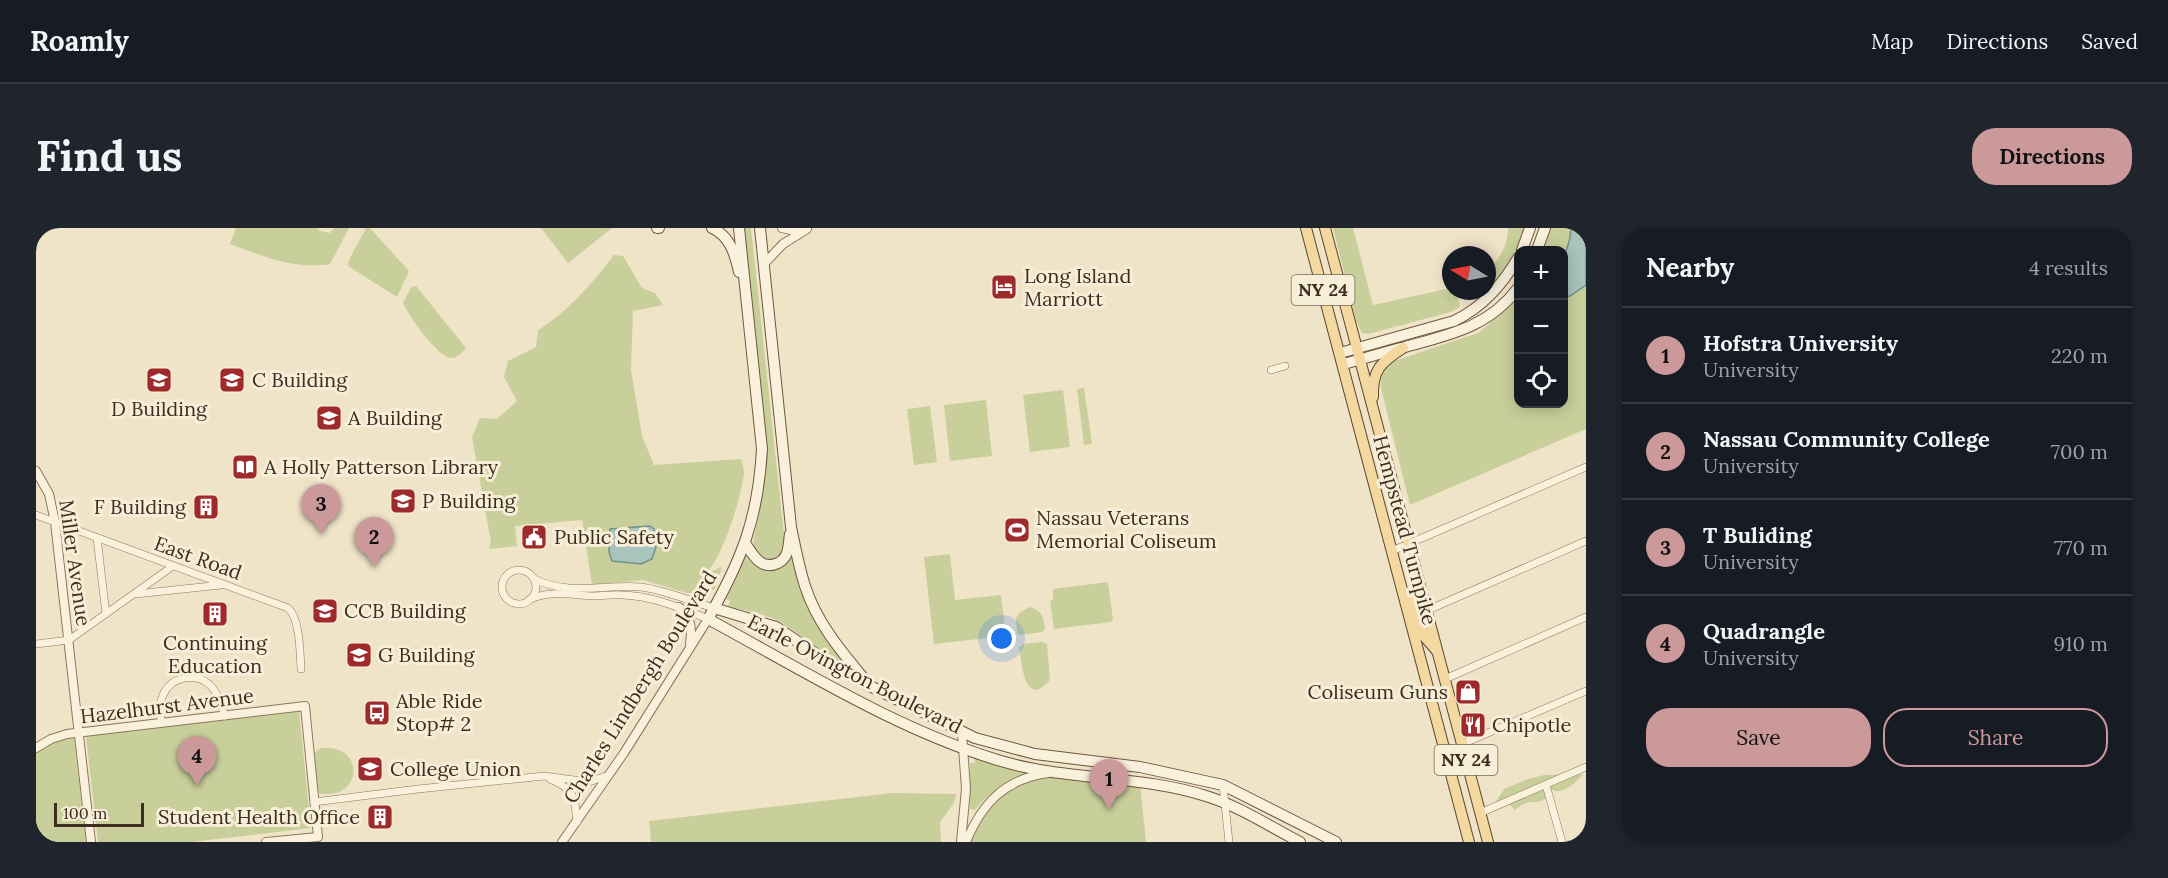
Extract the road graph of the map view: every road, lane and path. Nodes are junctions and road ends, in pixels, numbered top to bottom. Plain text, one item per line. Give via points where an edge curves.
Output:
1 (712, 228) edge
2 (739, 228) edge
3 (760, 228) edge
4 (782, 228) edge
5 (808, 228) edge
6 (1306, 228) edge
7 (1325, 228) edge
8 (1530, 228) edge
9 (1545, 228) edge
10 (1523, 246) edge
11 (1539, 246) edge
12 (764, 264) junction
13 (1514, 264) edge
14 (1514, 292) edge
15 (746, 301) junction
16 (1468, 314) junction
17 (1474, 325) junction
18 (1403, 348) junction
19 (1340, 353) junction
20 (1358, 354) junction
21 (1342, 364) junction
22 (1285, 366) dead end
23 (1271, 370) dead end
24 (1378, 427) junction
25 (1586, 467) edge
26 (36, 471) edge
27 (36, 515) edge
28 (56, 522) junction
29 (791, 527) junction
30 (97, 538) junction
31 (1586, 541) edge
32 (745, 543) junction
33 (1409, 543) junction
34 (1392, 551) junction
35 (173, 566) junction
36 (534, 579) junction
37 (223, 585) junction
38 (134, 594) junction
39 (1404, 596) junction
40 (530, 599) junction
41 (679, 607) junction
42 (714, 608) junction
43 (1428, 610) junction
44 (106, 614) junction
45 (1586, 617) edge
46 (708, 619) junction
47 (69, 640) junction
48 (36, 644) edge
49 (690, 645) junction
50 (1439, 652) junction
51 (301, 669) dead end
52 (1445, 679) junction
53 (870, 686) junction
54 (1584, 692) edge
55 (1586, 702) edge
56 (225, 716) junction
57 (161, 723) junction
58 (79, 733) junction
59 (962, 733) junction
60 (1462, 744) junction
61 (36, 748) edge
62 (964, 749) junction
63 (1586, 767) edge
64 (1053, 773) junction
65 (609, 775) junction
66 (544, 776) junction
67 (1223, 785) junction
68 (1546, 785) junction
69 (314, 801) junction
70 (1225, 802) junction
71 (1480, 813) junction
72 (1463, 819) junction
73 (577, 822) junction
74 (318, 839) edge
75 (91, 842) edge
76 (266, 842) edge
77 (562, 842) edge
78 (961, 842) edge
79 (966, 842) edge
80 (1229, 842) edge
81 (1300, 842) edge
82 (1336, 842) edge
83 (1463, 842) edge
84 (1469, 842) edge
85 (1488, 842) edge
86 (1562, 842) edge

1 - 15 main road via 721,232 730,245
2 - 15 main road, Charles Lindbergh Boulevard
3 - 12 main road
4 - 5 street
5 - 12 street via 783,244
6 - 19 main road, Hempstead Turnpike / NY 24
7 - 20 main road, Hempstead Turnpike / NY 24
8 - 10 main road
9 - 11 main road
12 - 29 main road
13 - 16 main road via 1499,287
14 - 17 main road
15 - 32 main road, Charles Lindbergh Boulevard via 762,449 758,492
16 - 17 main road
16 - 20 main road
17 - 18 main road
18 - 20 main road
18 - 24 main road via 1385,359 1374,380
19 - 20 main road
19 - 21 main road, Hempstead Turnpike / NY 24
20 - 21 main road
20 - 24 main road, Hempstead Turnpike / NY 24
21 - 34 main road, Hempstead Turnpike / NY 24
22 - 23 street
24 - 33 main road, Hempstead Turnpike / NY 24
25 - 33 street
26 - 28 street, Miller Avenue via 53,504
27 - 28 street, East Road
28 - 30 street, East Road
28 - 47 street, Miller Avenue
29 - 32 main road via 786,555 769,566 758,562
29 - 53 main road via 805,587 818,615 839,649
30 - 35 street, East Road
30 - 44 street
31 - 43 street
32 - 42 main road, Charles Lindbergh Boulevard
33 - 34 street
33 - 43 main road, Hempstead Turnpike / NY 24
34 - 39 main road, Hempstead Turnpike / NY 24
35 - 37 street, East Road
35 - 38 street
36 - 40 street via 536,590
36 - 40 street via 519,570 508,574 502,584 510,601 520,604
36 - 42 street, Earle Ovington Boulevard via 552,587 645,588
37 - 38 street
37 - 51 street, East Road via 292,612
38 - 44 street
39 - 50 main road via 1414,602 1423,635
39 - 72 main road, Hempstead Turnpike / NY 24
40 - 41 street, Earle Ovington Boulevard via 556,592 622,595
41 - 46 street, Earle Ovington Boulevard
41 - 49 street via 691,623
42 - 46 main road, Charles Lindbergh Boulevard
42 - 53 main road, Earle Ovington Boulevard via 776,627
43 - 50 main road, Hempstead Turnpike / NY 24
44 - 47 street
45 - 52 street
46 - 49 street, Charles Lindbergh Boulevard
46 - 62 main road, Earle Ovington Boulevard via 868,705
47 - 48 street
47 - 58 street, Miller Avenue
49 - 65 street, Charles Lindbergh Boulevard
50 - 52 main road, Hempstead Turnpike / NY 24
52 - 60 main road, Hempstead Turnpike / NY 24
53 - 59 main road, Earle Ovington Boulevard
54 - 55 street
54 - 60 street
56 - 57 street, Hazelhurst Avenue
56 - 57 street via 211,685 187,678 174,682 164,693
56 - 69 street, Hazelhurst Avenue via 305,706
57 - 58 street, Hazelhurst Avenue
58 - 61 street, Hazelhurst Avenue via 51,739
58 - 75 street, Miller Avenue
59 - 62 street
59 - 67 main road, Earle Ovington Boulevard via 1035,754 1140,767
60 - 71 main road, Hempstead Turnpike / NY 24
62 - 64 main road, Earle Ovington Boulevard
62 - 78 street via 966,789
63 - 68 street
64 - 70 main road, Earle Ovington Boulevard via 1185,790
64 - 79 street via 1021,780 998,794 977,817
65 - 66 street via 590,782
65 - 73 street, Charles Lindbergh Boulevard
66 - 69 street
66 - 73 street via 568,788 574,797
67 - 70 street
67 - 82 main road, Earle Ovington Boulevard
68 - 71 street
68 - 86 street
69 - 74 street
70 - 80 street
70 - 81 main road, Earle Ovington Boulevard
71 - 85 main road, Hempstead Turnpike / NY 24
72 - 83 main road
72 - 84 main road, Hempstead Turnpike / NY 24
73 - 77 street, Charles Lindbergh Boulevard
74 - 76 street

